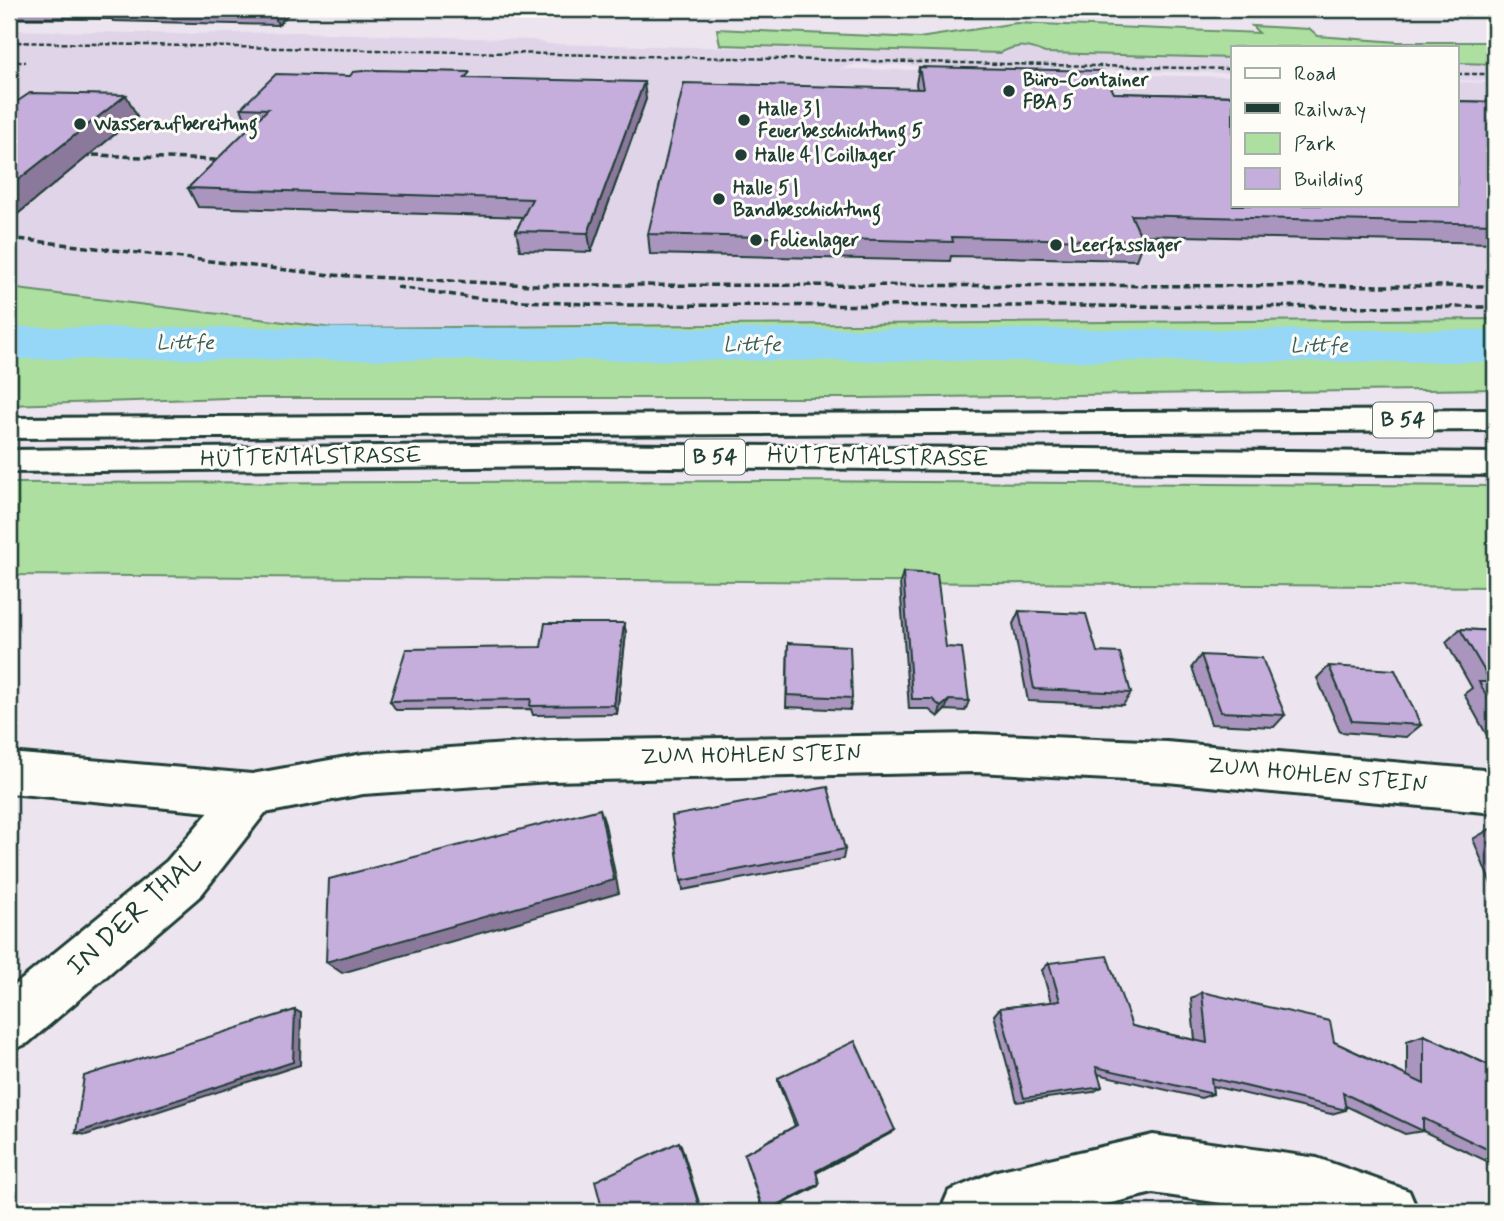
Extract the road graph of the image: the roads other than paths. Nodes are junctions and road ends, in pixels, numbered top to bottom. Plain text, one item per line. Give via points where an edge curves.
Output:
1 (1495, 420) edge
2 (9, 428) edge
3 (9, 461) edge
4 (1495, 464) edge
5 (9, 773) edge
6 (1495, 792) edge
7 (251, 795) junction
8 (9, 1024) edge
9 (970, 1212) edge
10 (1388, 1212) edge

1 - 2 main road, HÜTTENTALSTRASSE / B 54
3 - 4 main road, HÜTTENTALSTRASSE / B 54 via 570,455
5 - 7 main road, ZUM HOHLEN STEIN
6 - 7 main road, ZUM HOHLEN STEIN via 1167,762 976,753 550,761 363,775
7 - 8 main road, IN DER THAL via 184,878
9 - 10 main road via 997,1201 1153,1164 1317,1188

